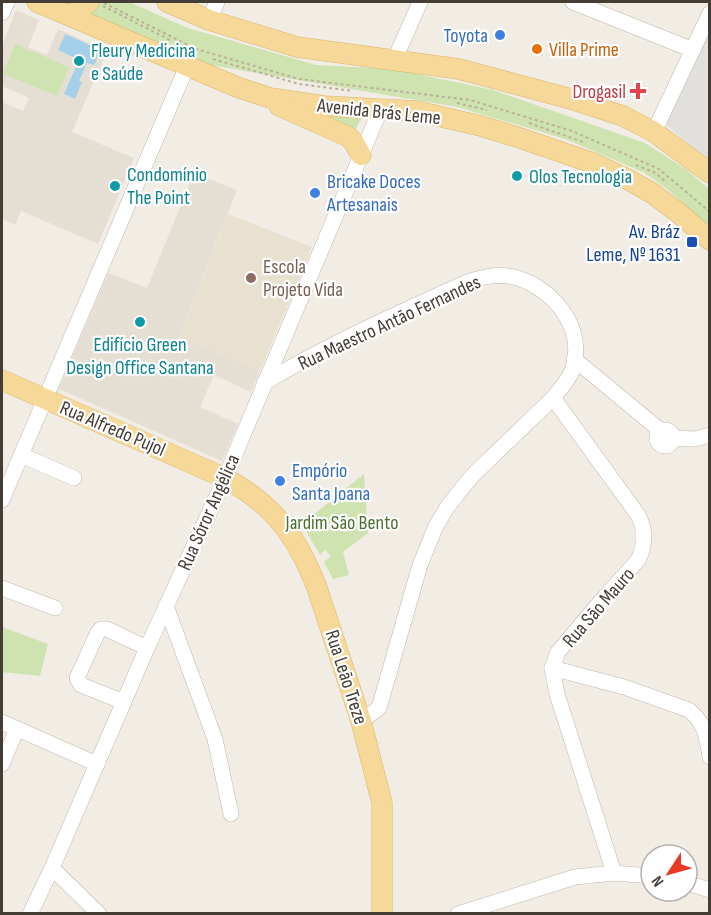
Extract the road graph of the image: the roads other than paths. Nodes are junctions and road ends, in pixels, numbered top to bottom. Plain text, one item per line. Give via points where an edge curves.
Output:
1 (7, 2) edge
2 (37, 2) edge
3 (89, 2) edge
4 (167, 2) edge
5 (217, 2) edge
6 (420, 2) edge
7 (573, 2) edge
8 (2, 13) edge
9 (710, 13) edge
10 (69, 15) junction
11 (209, 20) junction
12 (693, 50) junction
13 (394, 59) junction
14 (187, 66) junction
15 (270, 98) junction
16 (381, 108) junction
17 (654, 132) junction
18 (361, 155) junction
19 (710, 173) edge
20 (710, 240) edge
21 (574, 359) junction
22 (2, 380) edge
23 (264, 383) junction
24 (553, 398) junction
25 (46, 399) junction
26 (710, 435) edge
27 (21, 455) junction
28 (74, 478) dead end
29 (225, 478) junction
30 (2, 498) edge
31 (2, 588) edge
32 (166, 606) junction
33 (55, 608) dead end
34 (147, 648) junction
35 (552, 668) junction
36 (124, 702) junction
37 (361, 721) junction
38 (2, 722) edge
39 (17, 729) junction
40 (710, 757) edge
41 (2, 764) edge
42 (97, 764) junction
43 (231, 814) dead end
44 (52, 868) junction
45 (614, 873) junction
46 (639, 875) edge
47 (30, 914) edge
48 (99, 914) edge
49 (382, 914) edge
50 (458, 914) edge

1 - 8 street
2 - 10 main road, Avenida Brás Leme
3 - 10 main road
4 - 11 main road
5 - 11 street
6 - 13 street
7 - 12 street
9 - 12 street
10 - 14 main road, Avenida Brás Leme
11 - 13 main road via 297,47
12 - 17 street
13 - 17 main road via 459,69 571,99 623,116
14 - 15 main road, Avenida Brás Leme
14 - 25 street
15 - 16 main road, Avenida Brás Leme via 324,106
15 - 18 main road via 281,109 347,136
16 - 18 street, Rua Sóror Angélica
16 - 20 main road, Avenida Brás Leme via 416,111 481,126 593,163 652,193
17 - 19 main road
18 - 23 street, Rua Sóror Angélica
21 - 23 street, Rua Maestro Antão Fernandes via 572,327 554,299 531,283 494,275 466,282 368,327
21 - 24 street, Rua Maestro Antão Fernandes via 570,376
21 - 26 street via 666,435 689,439
22 - 25 main road, Rua Alfredo Pujol
23 - 29 street, Rua Sóror Angélica
24 - 35 street, Rua São Mauro via 638,515 645,539 638,560 562,646
24 - 37 street, Rua Maestro Antão Fernandes via 472,476 436,526 420,565 379,708
25 - 27 street
25 - 29 main road, Rua Alfredo Pujol
27 - 28 street
27 - 30 street
29 - 32 street, Rua Sóror Angélica
29 - 37 main road, Rua Leão Treze via 256,497 296,542 317,588
31 - 33 street
32 - 34 street, Rua Sóror Angélica
32 - 43 street via 215,739
34 - 36 street, Rua Sóror Angélica
34 - 36 street via 101,629 77,678 81,685
35 - 40 street via 689,710 702,723
35 - 45 street, Rua São Mauro
36 - 42 street, Rua Sóror Angélica
37 - 49 main road, Rua Leão Treze via 382,803
38 - 39 street
39 - 41 street
39 - 42 street
42 - 44 street, Rua Sóror Angélica
44 - 47 street, Rua Sóror Angélica
44 - 48 street
45 - 46 street
45 - 50 street via 561,880

